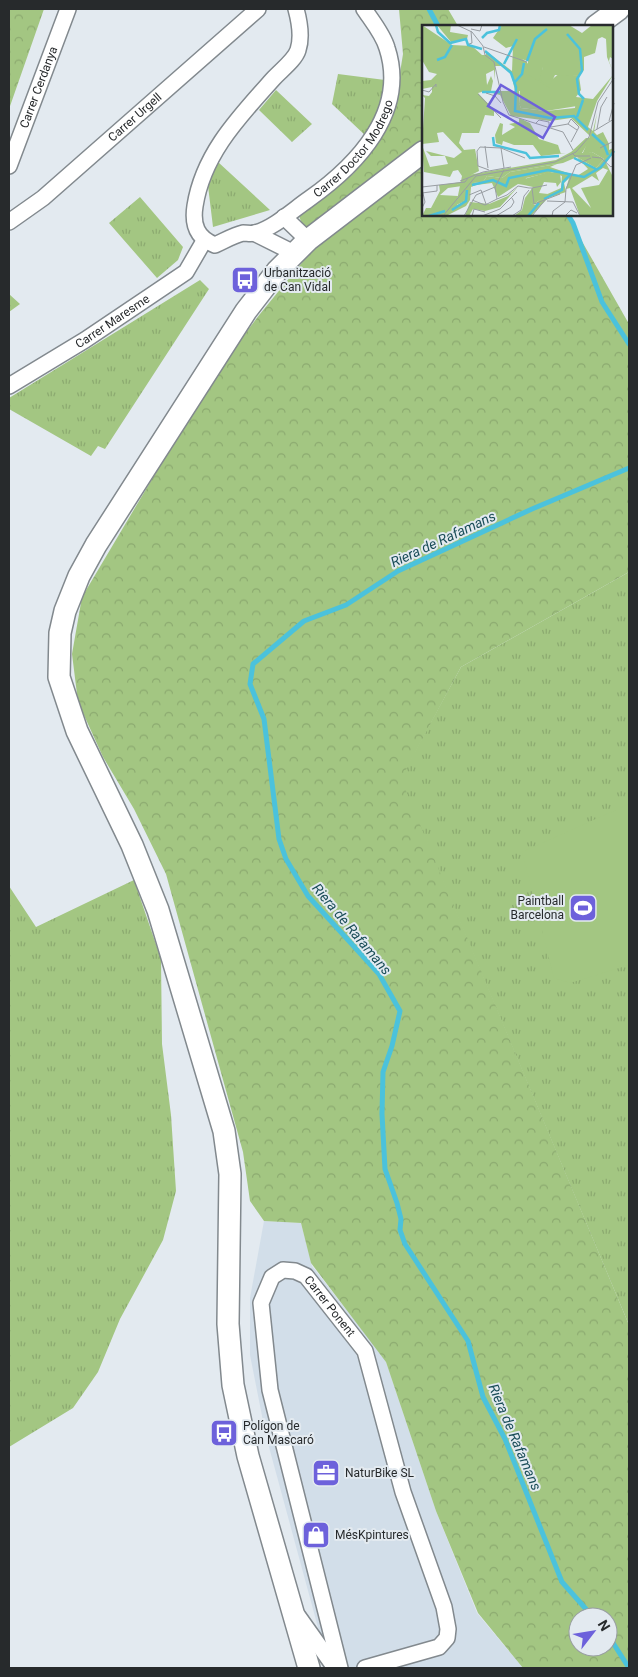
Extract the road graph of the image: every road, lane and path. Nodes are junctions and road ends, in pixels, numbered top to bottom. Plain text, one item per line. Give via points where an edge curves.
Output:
1 (68, 9) edge
2 (258, 9) edge
3 (296, 9) edge
4 (364, 9) edge
5 (619, 9) edge
6 (597, 25) edge
7 (422, 153) edge
8 (9, 166) edge
9 (284, 217) junction
10 (9, 222) edge
11 (254, 233) junction
12 (204, 241) junction
13 (301, 247) junction
14 (9, 386) edge
15 (291, 1606) junction
16 (309, 1668) edge
17 (335, 1668) edge
18 (340, 1668) edge
19 (364, 1668) edge

1 - 8 street, Carrer Cerdanya
2 - 10 street, Carrer Urgell via 43,198
3 - 12 street via 300,22 298,51 237,119 209,160 198,184 194,218 195,227
4 - 9 street, Carrer Doctor Modrego via 387,47 392,72 387,109 362,153 336,180
5 - 6 main road
7 - 13 main road
9 - 11 street, Carrer Doctor Modrego
9 - 13 street
11 - 12 street, Carrer Doctor Modrego via 244,233 215,245
11 - 13 street
12 - 14 street, Carrer Maresme via 186,272
13 - 15 main road via 246,311 96,545 64,611 58,660 64,695 77,731 132,845 158,910 224,1132 230,1174 228,1324 233,1385 248,1456
15 - 16 main road
15 - 17 street
18 - 19 street, Carrer Ponent via 270,1390 261,1302 272,1277 283,1270 306,1276 365,1351 403,1492 444,1606 448,1630 447,1638 439,1647

